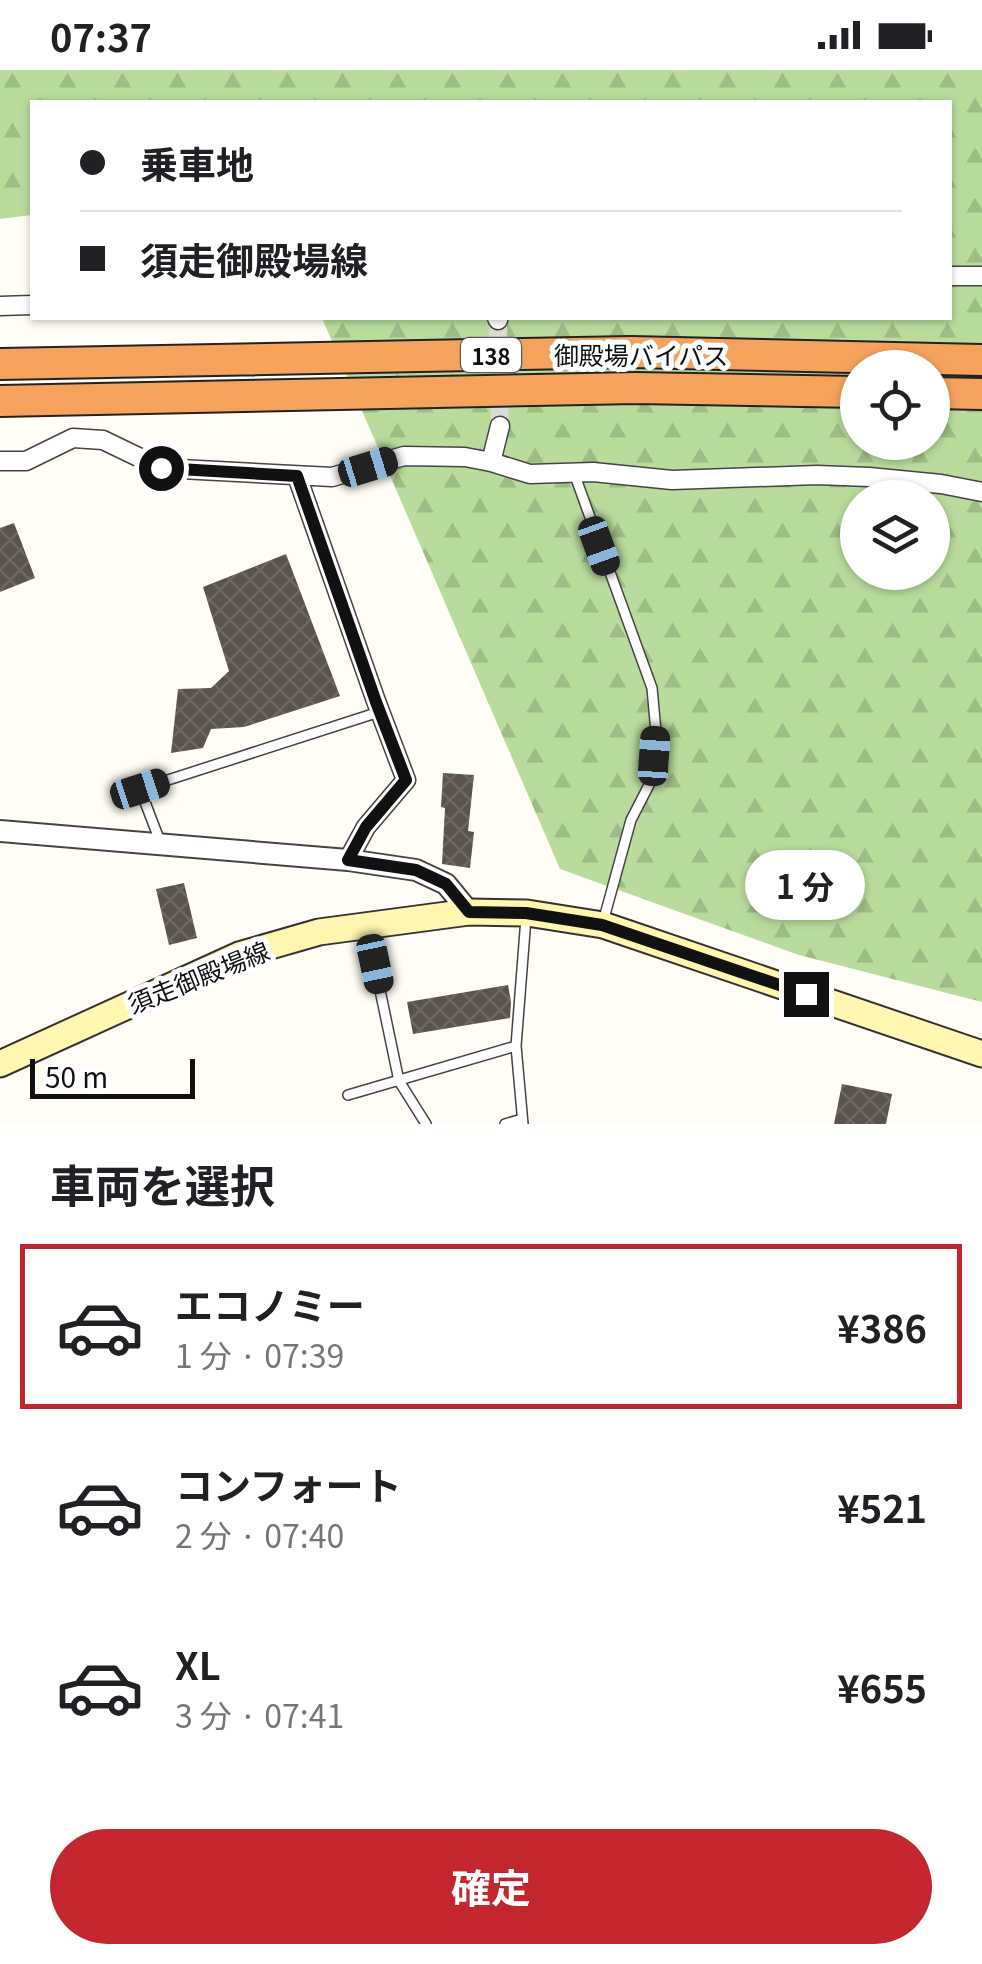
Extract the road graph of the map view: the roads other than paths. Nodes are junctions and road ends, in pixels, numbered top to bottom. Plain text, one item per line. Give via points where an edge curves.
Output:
1 (952, 276) edge
2 (982, 276) edge
3 (30, 305) edge
4 (0, 306) edge
5 (982, 360) edge
6 (0, 364) edge
7 (840, 392) edge
8 (950, 394) edge
9 (982, 394) edge
10 (0, 401) edge
11 (500, 426) tunnel mouth
12 (0, 460) edge
13 (491, 462) junction
14 (574, 473) junction
15 (297, 476) junction
16 (982, 492) edge
17 (380, 712) junction
18 (0, 831) edge
19 (161, 844) junction
20 (348, 860) junction
21 (469, 912) junction
22 (526, 913) junction
23 (367, 925) junction
24 (602, 925) junction
25 (516, 1046) junction
26 (982, 1054) edge
27 (0, 1064) edge
28 (399, 1081) junction
29 (348, 1096) dead end
30 (523, 1122) edge
31 (426, 1124) edge
32 (505, 1124) edge

1 - 2 street
3 - 4 street
5 - 6 highway, 御殿場バイパス / 138 via 631,352
7 - 10 highway, 御殿場バイパス / 138 via 636,388
8 - 9 highway
11 - 13 street
12 - 15 street via 26,460 72,438 102,440 161,468
13 - 14 street via 530,474
13 - 15 street via 404,456 332,478
14 - 16 street via 672,480 870,477
14 - 24 lane via 652,688 656,732 652,779 631,820
15 - 17 street
17 - 19 lane via 140,789
17 - 20 street via 406,780
18 - 19 street
19 - 20 street
20 - 21 street via 416,870 446,884
21 - 22 main road, 須走御殿場線
21 - 23 main road, 須走御殿場線
22 - 24 main road, 須走御殿場線
22 - 25 lane
23 - 27 main road, 須走御殿場線 via 240,954
23 - 28 lane
24 - 26 main road, 須走御殿場線
25 - 28 lane
25 - 30 lane
28 - 29 lane
28 - 31 lane
30 - 32 lane

